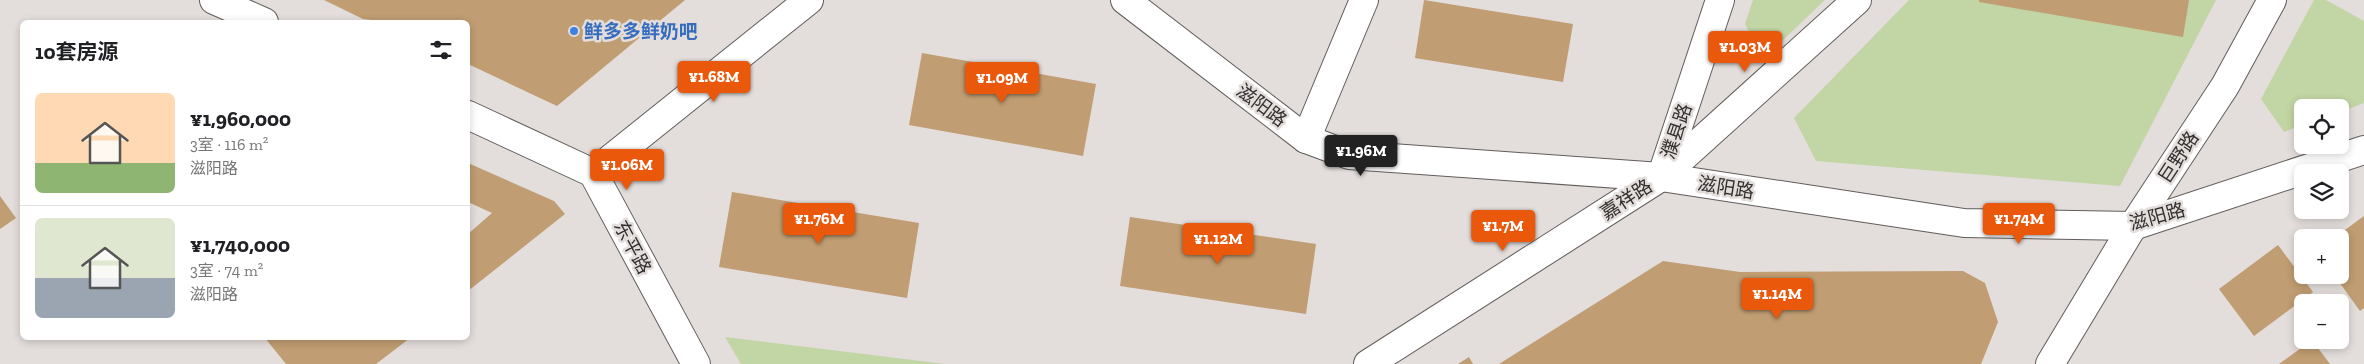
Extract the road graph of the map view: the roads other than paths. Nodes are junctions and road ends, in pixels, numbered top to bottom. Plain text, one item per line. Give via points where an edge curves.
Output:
1 (214, 0) edge
2 (809, 0) edge
3 (1125, 0) edge
4 (1364, 0) edge
5 (1720, 0) edge
6 (1857, 0) edge
7 (2272, 0) edge
8 (259, 20) edge
9 (470, 116) edge
10 (1306, 139) junction
11 (2364, 150) edge
12 (593, 173) junction
13 (1661, 177) junction
14 (2133, 226) junction
15 (696, 364) edge
16 (1368, 364) edge
17 (2050, 364) edge

1 - 8 street
2 - 12 street
3 - 10 street, 滋阳路
4 - 10 street
5 - 13 street, 濮县路
6 - 13 street, 嘉祥路
7 - 14 street, 巨野路 via 2225,86
9 - 12 street
10 - 13 street, 滋阳路 via 1349,155
11 - 14 street, 滋阳路
12 - 15 street, 东平路
13 - 14 street, 滋阳路 via 1964,223
13 - 16 street, 嘉祥路
14 - 17 street, 巨野路

